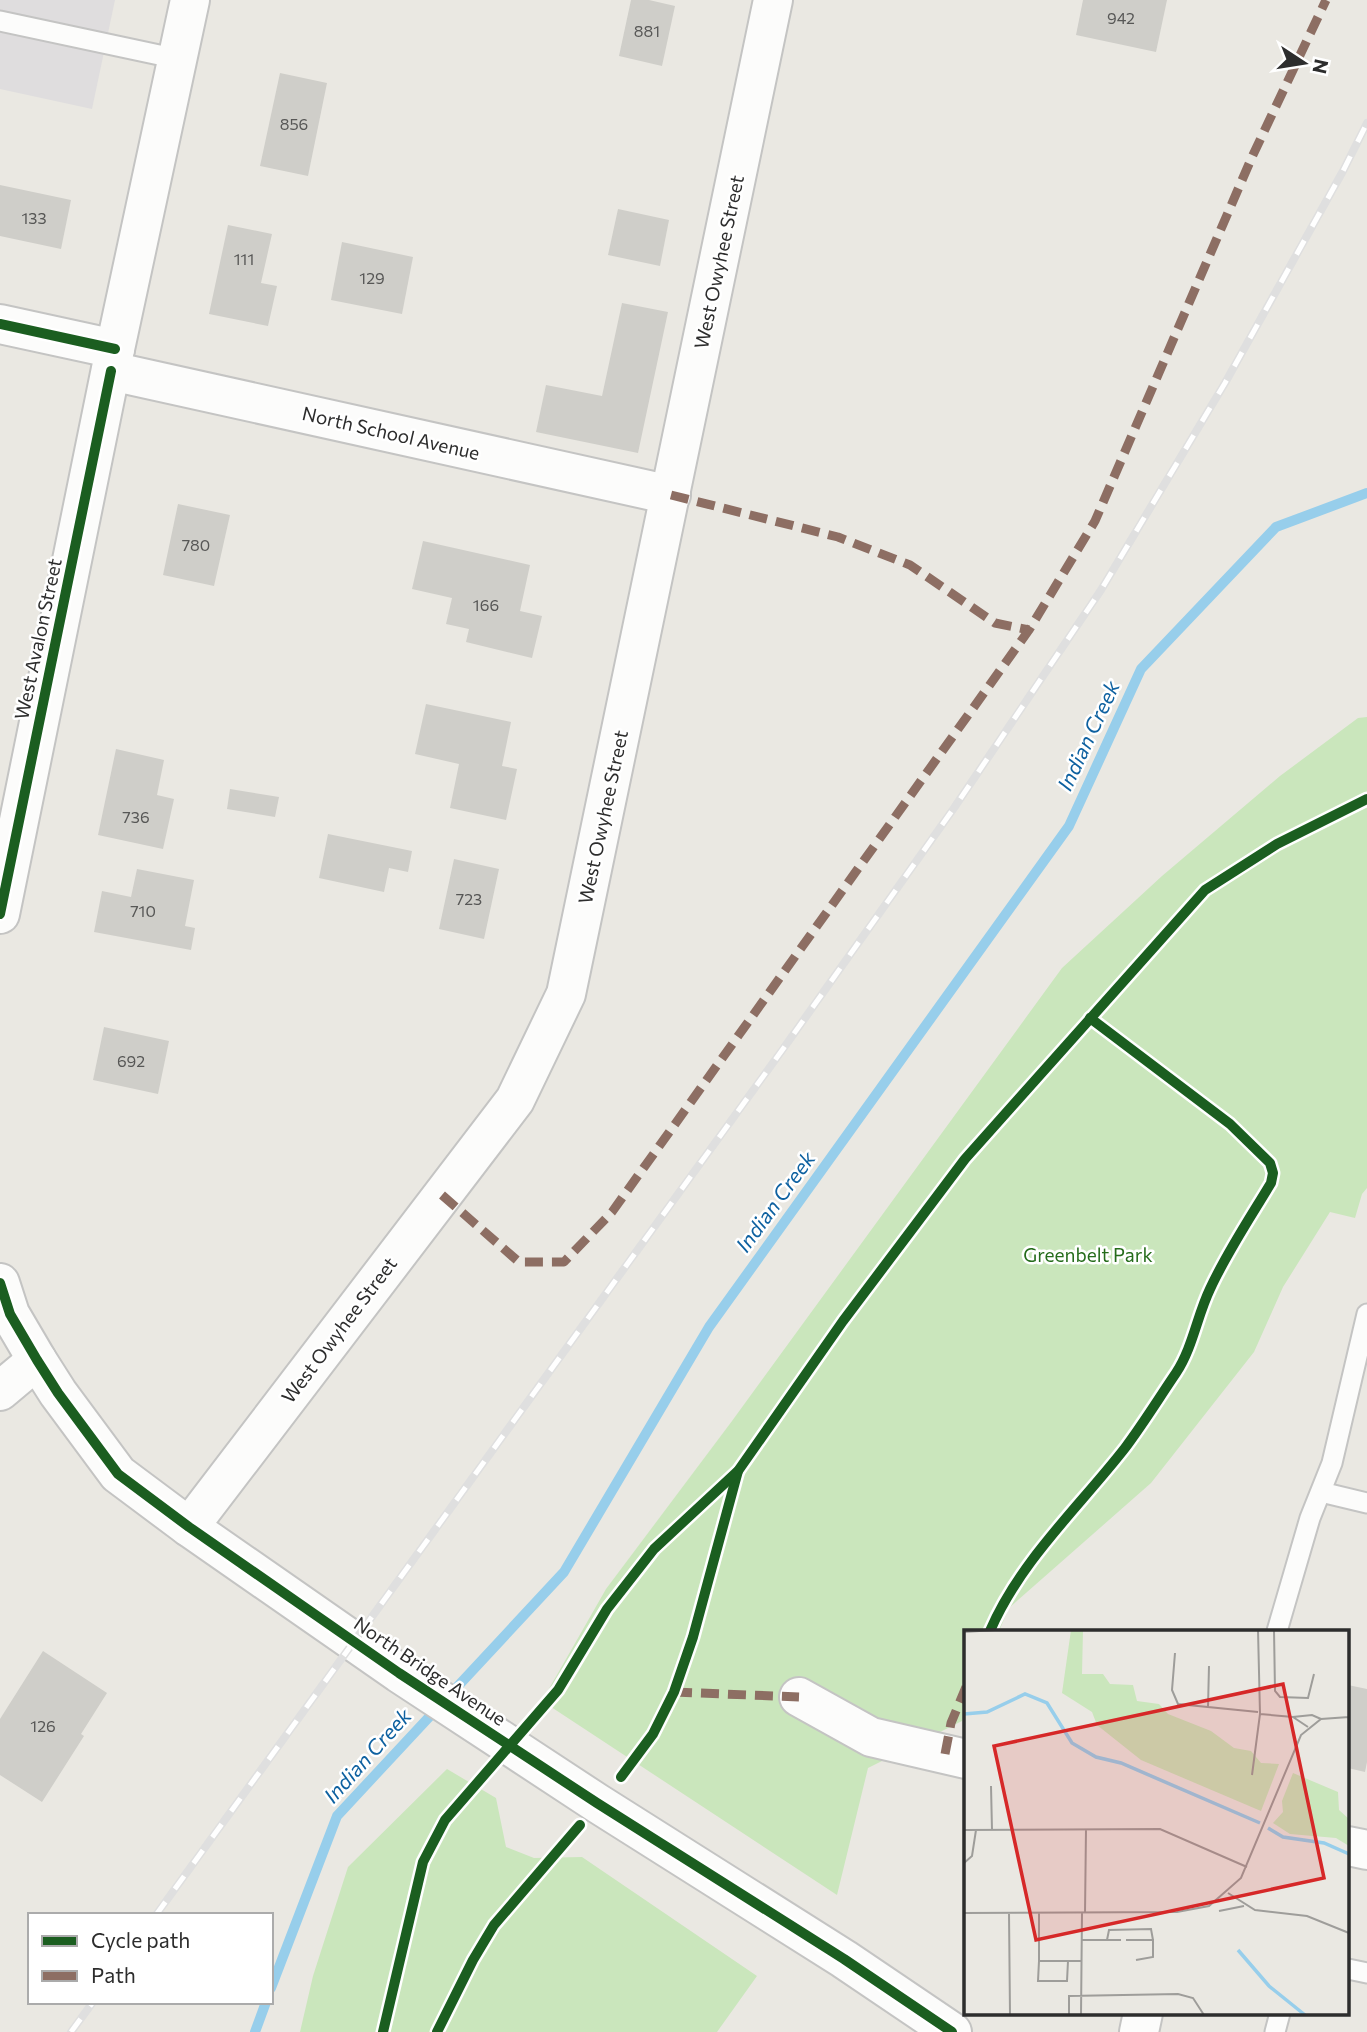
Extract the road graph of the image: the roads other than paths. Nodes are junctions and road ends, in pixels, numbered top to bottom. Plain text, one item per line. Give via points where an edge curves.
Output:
1 (190, 0) edge
2 (773, 0) edge
3 (0, 21) edge
4 (178, 59) junction
5 (0, 324) edge
6 (113, 360) junction
7 (671, 495) junction
8 (0, 914) edge
9 (0, 1283) edge
10 (1367, 1314) edge
11 (37, 1360) junction
12 (0, 1391) edge
13 (1321, 1492) junction
14 (1367, 1503) edge
15 (189, 1527) junction
16 (1277, 1630) edge
17 (799, 1697) dead end
18 (964, 1759) edge
19 (1143, 2014) edge
20 (1280, 2014) edge
21 (952, 2032) edge
22 (1139, 2032) edge
23 (1275, 2032) edge

1 - 4 street, West Avalon Street
2 - 7 street, West Owyhee Street
3 - 4 lane
4 - 6 street, West Avalon Street
5 - 6 street, North School Avenue
6 - 7 street, North School Avenue
6 - 8 street, West Avalon Street
7 - 15 street, West Owyhee Street via 566,994 515,1100
9 - 11 street via 10,1314
10 - 13 lane
11 - 12 street
11 - 15 street, North Bridge Avenue via 118,1474
13 - 14 lane
13 - 16 lane
15 - 21 street, North Bridge Avenue via 398,1673
17 - 18 street via 871,1737
19 - 22 street
20 - 23 lane

